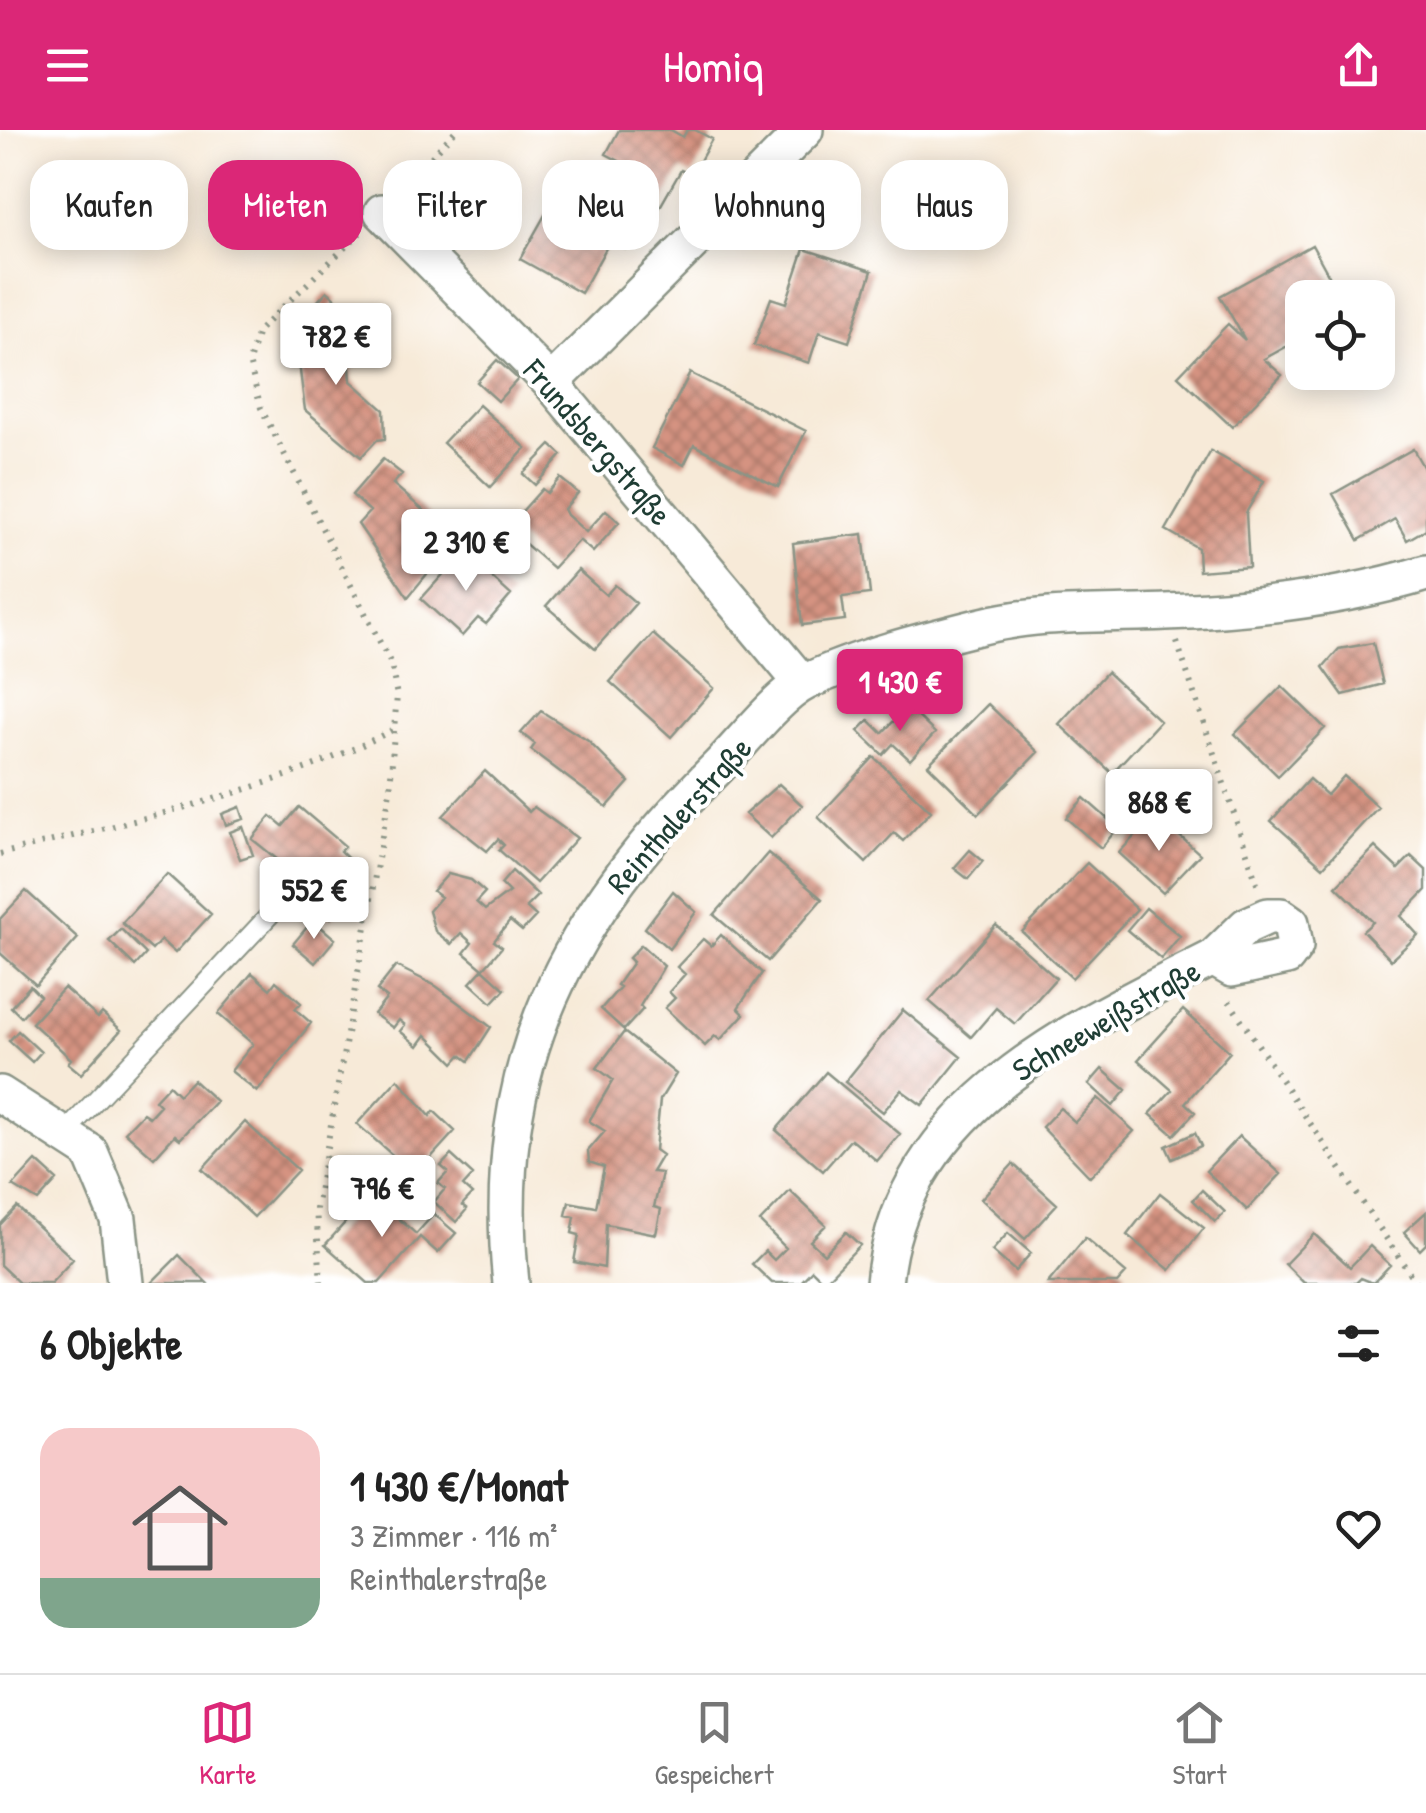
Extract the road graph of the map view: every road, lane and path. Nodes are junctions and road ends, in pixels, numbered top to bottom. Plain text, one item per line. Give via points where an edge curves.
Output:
1 (456, 130) edge
2 (805, 130) edge
3 (382, 212) junction
4 (550, 382) junction
5 (1426, 573) edge
6 (1168, 612) junction
7 (802, 684) junction
8 (394, 729) junction
9 (0, 854) edge
10 (280, 903) dead end
11 (1268, 916) joint
12 (1222, 964) junction
13 (0, 1094) edge
14 (63, 1134) junction
15 (125, 1283) edge
16 (321, 1283) edge
17 (511, 1283) edge
18 (884, 1283) edge
19 (1416, 1283) edge

1 - 3 path
2 - 4 street
3 - 4 street, Frundsbergstraße
3 - 8 path via 258,331 249,362 261,408 390,664 397,696
4 - 7 street, Frundsbergstraße
5 - 6 street, Reinthalerstraße via 1298,602
6 - 7 street, Reinthalerstraße via 1072,613 980,626
6 - 11 path
7 - 17 street, Reinthalerstraße via 639,851 563,964 533,1033 516,1101 508,1175
8 - 9 path via 352,752 157,815
8 - 16 path via 390,790 316,1209
10 - 14 lane
11 - 12 street, Schneeweißstraße via 1246,926
12 - 18 street, Schneeweißstraße via 1116,1007 981,1096 924,1163 898,1218
12 - 19 path, Schneeweißstraße via 1223,992
13 - 14 street
14 - 15 street via 90,1152 118,1219

